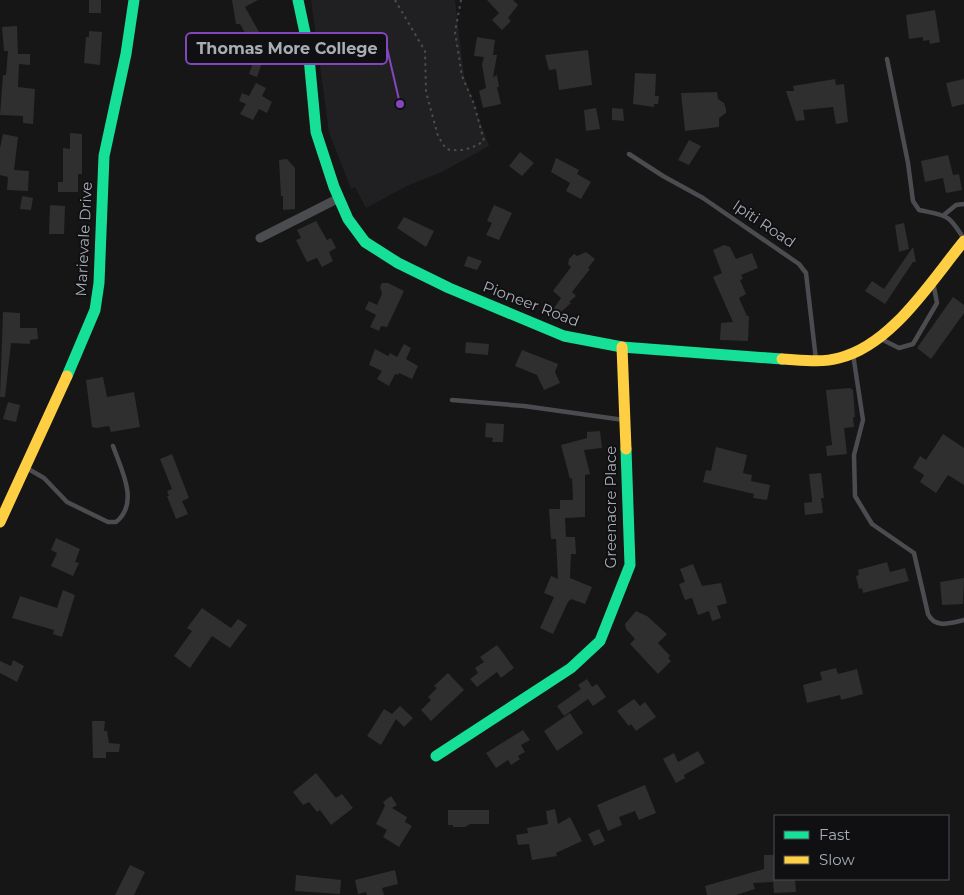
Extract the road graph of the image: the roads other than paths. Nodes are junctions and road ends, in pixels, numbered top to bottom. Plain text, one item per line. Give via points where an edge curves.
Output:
1 (134, 0) edge
2 (298, 0) edge
3 (887, 59) dead end
4 (629, 154) dead end
5 (339, 198) junction
6 (964, 204) edge
7 (945, 214) junction
8 (260, 238) dead end
9 (964, 240) edge
10 (932, 278) junction
11 (879, 338) junction
12 (622, 347) junction
13 (853, 353) junction
14 (816, 361) junction
15 (452, 400) dead end
16 (625, 420) junction
17 (113, 446) dead end
18 (24, 466) junction
19 (12, 493) junction
20 (0, 498) edge
21 (1, 516) edge
22 (964, 620) edge
23 (436, 756) dead end

1 - 18 street, Marievale Drive via 104,156 95,310 80,349
2 - 5 street, Pioneer Road via 308,47 316,132
3 - 7 lane via 913,201 919,210
4 - 14 lane, Ipiti Road via 703,198 799,264 806,273
5 - 8 street
5 - 12 street, Pioneer Road via 348,219 365,242 398,263 564,336
6 - 7 lane via 956,205
7 - 9 lane
9 - 10 street, Pioneer Road
10 - 11 street, Pioneer Road via 894,326
10 - 11 lane via 937,304 913,344 899,348
11 - 13 street, Pioneer Road
12 - 14 street, Pioneer Road
12 - 16 street, Greenacre Place
13 - 14 street, Pioneer Road
13 - 22 lane via 863,420 854,455 855,496 872,524 914,553 930,618 939,624
15 - 16 lane
16 - 23 street, Greenacre Place via 630,565 600,641 571,668
17 - 18 lane via 128,486 126,510 116,522 108,522 67,502 44,478
18 - 19 street, Marievale Drive
19 - 20 street
19 - 21 street, Marievale Drive

